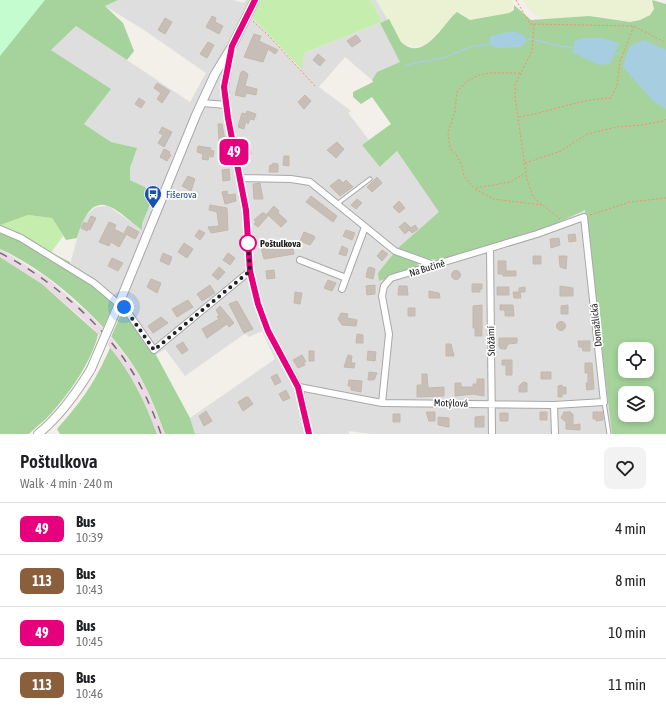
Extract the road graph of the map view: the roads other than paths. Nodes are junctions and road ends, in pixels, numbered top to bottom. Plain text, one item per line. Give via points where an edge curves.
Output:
1 (255, 0) edge
2 (232, 46) junction
3 (202, 103) junction
4 (226, 105) junction
5 (240, 178) junction
6 (370, 179) dead end
7 (337, 204) junction
8 (584, 217) joint
9 (365, 227) junction
10 (0, 229) edge
11 (490, 249) junction
12 (300, 260) dead end
13 (434, 265) junction
14 (250, 271) junction
15 (346, 278) junction
16 (342, 290) dead end
17 (119, 304) junction
18 (298, 387) junction
19 (604, 402) junction
20 (382, 403) junction
21 (492, 404) junction
22 (554, 405) junction
23 (38, 434) edge
24 (310, 434) edge
25 (492, 434) edge
26 (555, 434) edge
27 (609, 434) edge

1 - 2 street
2 - 3 street via 215,74
2 - 4 street via 224,87
3 - 4 street
3 - 17 street
4 - 5 street
5 - 7 street via 310,182
5 - 14 street via 246,210
6 - 7 lane
7 - 9 street
8 - 11 street, Na Bučině
8 - 19 street, Domažlická
9 - 13 street via 396,251
9 - 15 street
10 - 17 street via 21,238 94,283
11 - 13 street, Na Bučině
11 - 21 street, Stožární
12 - 15 street
13 - 20 street, Na Bučině via 391,278 384,286 382,296 389,334
14 - 17 street via 154,350 127,311
14 - 18 street via 268,331
15 - 16 street
17 - 23 street, bridge via 91,369 62,411
18 - 20 street, Motýlová
18 - 24 street
19 - 22 street, Motýlová
19 - 27 lane, Domažlická
20 - 21 street, Motýlová
21 - 22 street, Motýlová
21 - 25 street, Stožární
22 - 26 street

